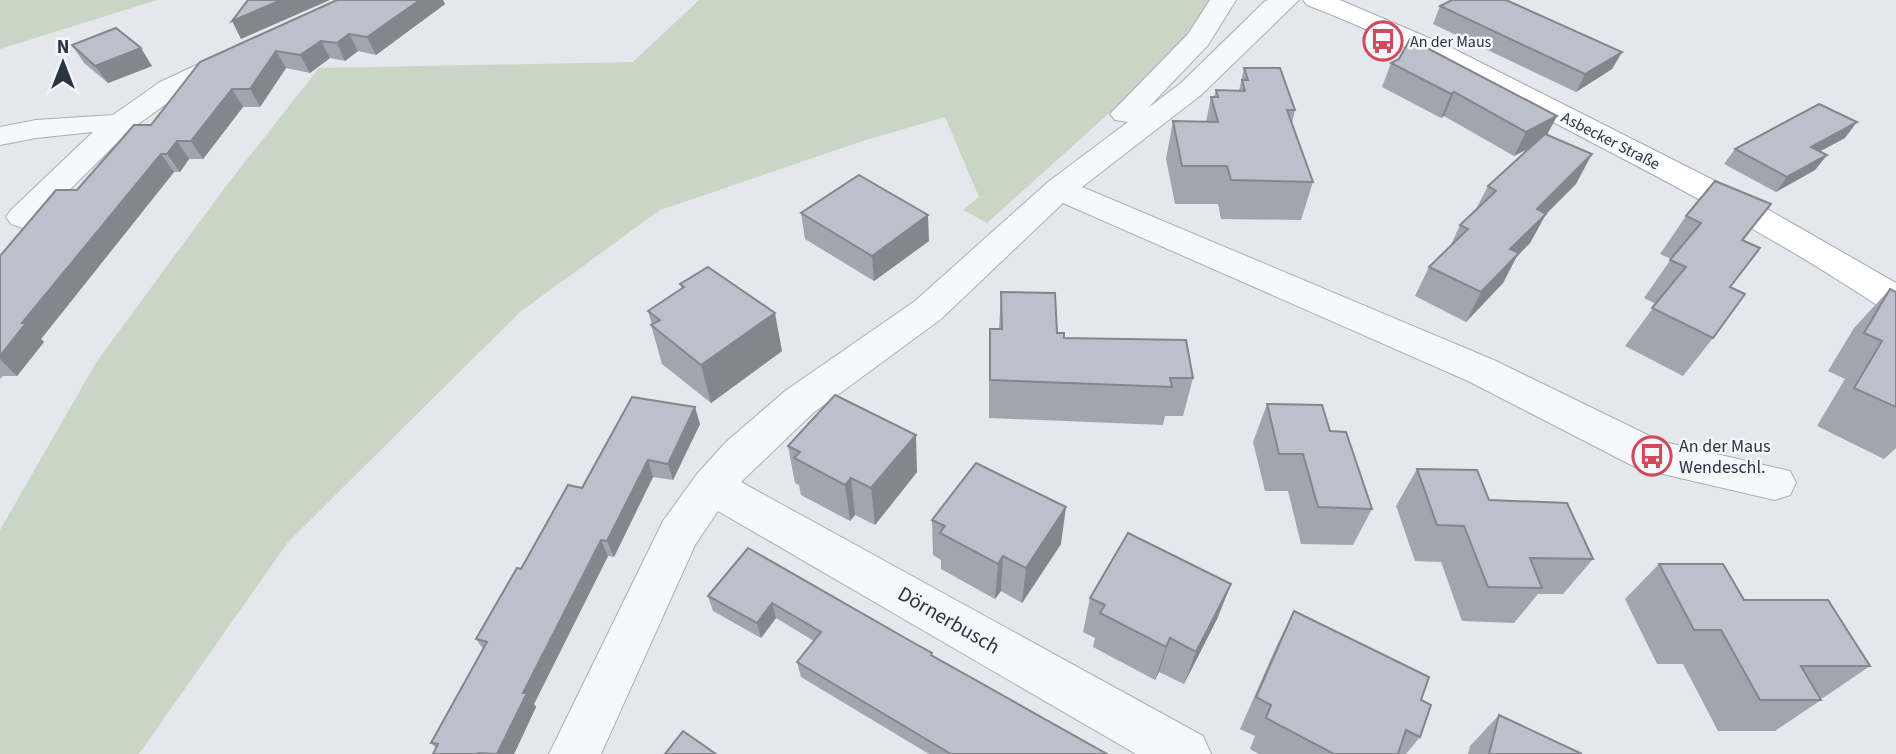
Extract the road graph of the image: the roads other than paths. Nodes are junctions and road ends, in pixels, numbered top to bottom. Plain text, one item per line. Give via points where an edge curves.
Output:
1 (1223, 0) edge
2 (1286, 0) edge
3 (1316, 0) edge
4 (259, 44) edge
5 (119, 124) junction
6 (0, 136) edge
7 (1059, 189) junction
8 (23, 217) dead end
9 (1896, 300) edge
10 (1775, 482) dead end
11 (712, 486) junction
12 (575, 754) edge
13 (1185, 754) edge

1 - 7 street via 1198,39 1094,144
2 - 7 street via 1191,89
3 - 9 main road, Asbecker Straße via 1415,41 1667,169 1826,254
4 - 5 street via 170,88
5 - 6 street
5 - 8 street
7 - 10 street via 1482,371 1652,456
7 - 11 street via 928,310 799,402
11 - 12 street via 678,534
11 - 13 street, Dörnerbusch

